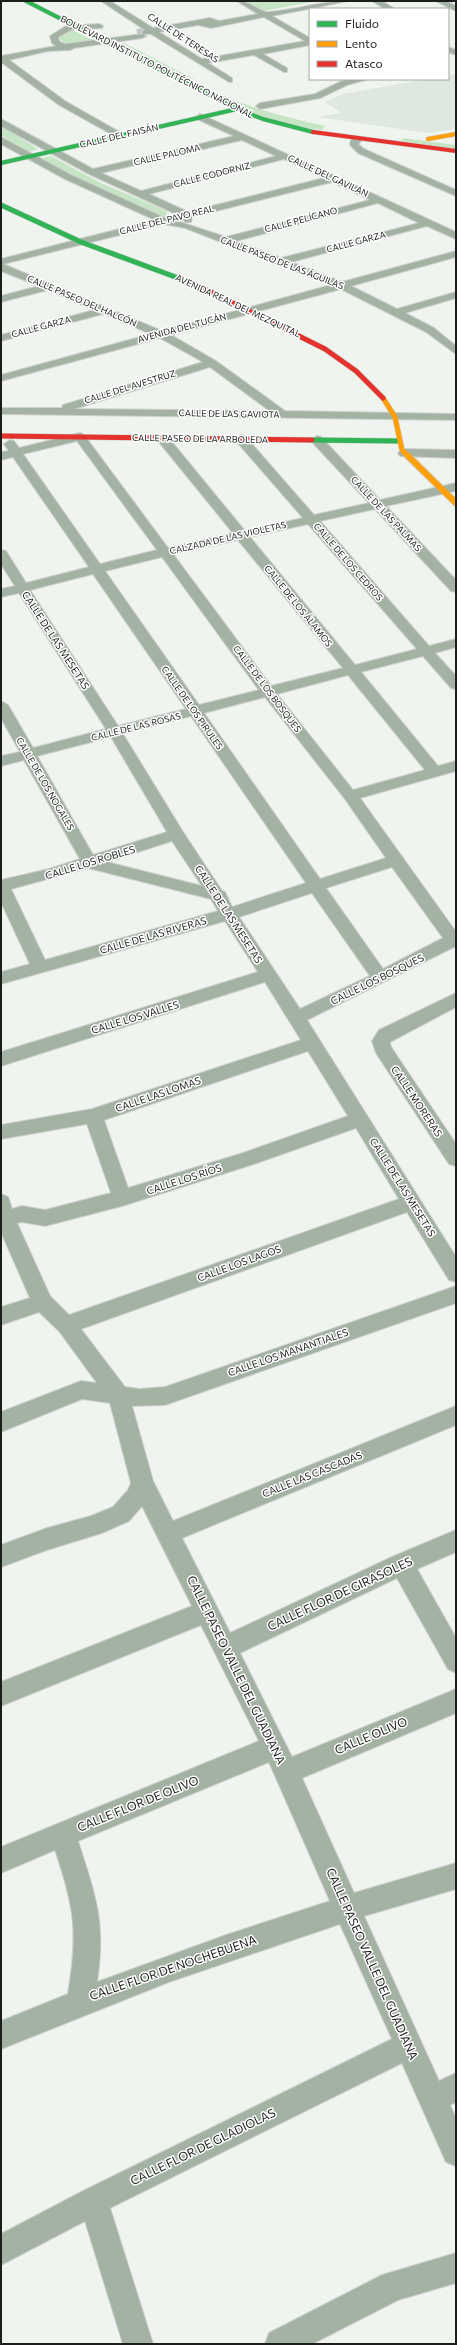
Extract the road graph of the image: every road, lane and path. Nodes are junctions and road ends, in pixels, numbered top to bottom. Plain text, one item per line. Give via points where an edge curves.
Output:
1 (26, 1) edge
2 (39, 1) edge
3 (47, 1) edge
4 (241, 1) edge
5 (344, 1) edge
6 (376, 1) edge
7 (440, 1) edge
8 (107, 2) edge
9 (120, 2) edge
10 (326, 2) edge
11 (60, 8) junction
12 (389, 8) edge
13 (456, 9) edge
14 (263, 14) junction
15 (85, 17) dead end
16 (98, 25) junction
17 (76, 26) junction
18 (147, 33) junction
19 (120, 38) junction
20 (54, 41) junction
21 (309, 41) edge
22 (106, 42) junction
23 (309, 42) edge
24 (116, 46) junction
25 (137, 46) dead end
26 (65, 47) junction
27 (1, 52) edge
28 (256, 53) junction
29 (1, 58) edge
30 (201, 62) junction
31 (284, 70) dead end
32 (229, 80) dead end
33 (331, 80) edge
34 (361, 80) edge
35 (339, 85) junction
36 (256, 105) joint
37 (237, 109) junction
38 (278, 112) dead end
39 (200, 117) junction
40 (1, 122) edge
41 (291, 127) junction
42 (456, 134) edge
43 (120, 136) junction
44 (243, 137) junction
45 (359, 139) junction
46 (428, 139) junction
47 (1, 140) edge
48 (456, 143) edge
49 (456, 151) edge
50 (52, 152) junction
51 (286, 156) junction
52 (28, 157) junction
53 (1, 163) edge
54 (92, 172) junction
55 (332, 179) junction
56 (456, 193) edge
57 (139, 194) junction
58 (379, 200) junction
59 (1, 205) edge
60 (187, 215) junction
61 (164, 221) junction
62 (429, 223) junction
63 (188, 226) junction
64 (456, 236) edge
65 (224, 240) junction
66 (81, 242) junction
67 (456, 254) edge
68 (283, 261) junction
69 (1, 262) edge
70 (1, 267) edge
71 (344, 286) junction
72 (49, 287) junction
73 (456, 295) edge
74 (1, 300) edge
75 (104, 310) junction
76 (250, 310) junction
77 (398, 312) junction
78 (161, 334) junction
79 (456, 337) edge
80 (1, 338) edge
81 (444, 340) junction
82 (456, 351) edge
83 (212, 363) junction
84 (1, 378) edge
85 (1, 411) edge
86 (48, 412) junction
87 (283, 414) junction
88 (395, 416) junction
89 (456, 417) edge
90 (3, 436) edge
91 (80, 437) junction
92 (163, 438) junction
93 (241, 439) junction
94 (317, 440) junction
95 (399, 441) junction
96 (15, 453) junction
97 (404, 453) junction
98 (456, 454) edge
99 (1, 456) edge
100 (456, 486) edge
101 (443, 490) junction
102 (456, 503) edge
103 (377, 505) junction
104 (311, 520) junction
105 (241, 536) junction
106 (166, 552) junction
107 (1, 554) edge
108 (97, 570) junction
109 (23, 588) junction
110 (456, 588) edge
111 (1, 593) edge
112 (456, 643) edge
113 (427, 651) junction
114 (351, 671) junction
115 (456, 685) edge
116 (268, 693) junction
117 (1, 705) edge
118 (195, 712) junction
119 (115, 732) junction
120 (28, 754) junction
121 (1, 761) edge
122 (456, 766) edge
123 (435, 772) junction
124 (350, 796) junction
125 (176, 834) junction
126 (396, 860) junction
127 (90, 863) junction
128 (2, 885) edge
129 (316, 885) junction
130 (219, 896) junction
131 (229, 914) junction
132 (454, 939) edge
133 (40, 966) junction
134 (268, 975) junction
135 (1, 978) edge
136 (380, 978) junction
137 (456, 999) edge
138 (297, 1018) junction
139 (311, 1043) junction
140 (1, 1059) edge
141 (93, 1116) junction
142 (360, 1119) junction
143 (1, 1132) edge
144 (456, 1159) edge
145 (122, 1198) junction
146 (412, 1202) junction
147 (2, 1208) edge
148 (456, 1274) edge
149 (456, 1294) edge
150 (42, 1302) junction
151 (1, 1316) edge
152 (66, 1325) junction
153 (118, 1394) junction
154 (456, 1415) edge
155 (1, 1422) edge
156 (142, 1482) junction
157 (168, 1533) junction
158 (456, 1541) edge
159 (1, 1556) edge
160 (402, 1564) junction
161 (207, 1611) junction
162 (225, 1648) junction
163 (456, 1661) edge
164 (1, 1694) edge
165 (456, 1701) edge
166 (276, 1747) junction
167 (287, 1772) junction
168 (63, 1836) junction
169 (1, 1860) edge
170 (456, 1876) edge
171 (347, 1907) junction
172 (80, 2001) junction
173 (1, 2035) edge
174 (407, 2046) junction
175 (444, 2093) edge
176 (456, 2152) edge
177 (93, 2201) junction
178 (1, 2250) edge
179 (456, 2268) edge
180 (138, 2344) edge
181 (280, 2344) edge

1 - 17 street, BOULEVARD INSTITUTO POLITÉCNICO NACIONAL
2 - 11 street, BOULEVARD INSTITUTO POLITÉCNICO NACIONAL
3 - 11 street
4 - 14 street
5 - 10 street
6 - 12 street
7 - 13 street
8 - 9 street
8 - 18 street, CALLE DE TERESAS
10 - 14 street
11 - 17 street
14 - 18 street via 217,22 214,26 200,24
14 - 21 street
15 - 16 street, BOULEVARD INSTITUTO POLITÉCNICO NACIONAL
16 - 17 street
16 - 19 street, BOULEVARD INSTITUTO POLITÉCNICO NACIONAL
17 - 20 street via 58,33 54,36
17 - 22 street, BOULEVARD INSTITUTO POLITÉCNICO NACIONAL
18 - 19 street
18 - 30 street, CALLE DE TERESAS
19 - 22 street
19 - 25 street, BOULEVARD INSTITUTO POLITÉCNICO NACIONAL
20 - 26 street
20 - 27 street
22 - 24 street, BOULEVARD INSTITUTO POLITÉCNICO NACIONAL
22 - 26 street
23 - 28 street
24 - 26 street via 93,50
24 - 37 street, BOULEVARD INSTITUTO POLITÉCNICO NACIONAL
26 - 29 street
28 - 30 street
28 - 31 street
29 - 43 street via 62,103
30 - 32 street, CALLE DE TERESAS
33 - 35 street
34 - 35 street
35 - 36 street via 316,96
36 - 38 street, BOULEVARD INSTITUTO POLITÉCNICO NACIONAL
37 - 39 street, CALLE DEL FAISÁN
37 - 41 street, BOULEVARD INSTITUTO POLITÉCNICO NACIONAL
39 - 43 street, CALLE DEL FAISÁN
39 - 44 street, CALLE DEL GAVILÁN
40 - 50 street
41 - 45 street, BOULEVARD INSTITUTO POLITÉCNICO NACIONAL
41 - 46 street via 330,132 338,130 339,126
42 - 46 street
43 - 50 street, CALLE DEL FAISÁN
44 - 51 street, CALLE DEL GAVILÁN
44 - 54 street, CALLE PALOMA
45 - 49 street, BOULEVARD INSTITUTO POLITÉCNICO NACIONAL
45 - 56 street via 354,145 361,151
46 - 48 street
47 - 52 street, CALLE PASEO DE LAS ÁGUILAS
50 - 52 street, CALLE DEL FAISÁN
50 - 54 street
51 - 55 street, CALLE DEL GAVILÁN
51 - 57 street, CALLE CODORNIZ
52 - 53 street, CALLE DEL FAISÁN
52 - 61 street, CALLE PASEO DE LAS ÁGUILAS
54 - 57 street
55 - 58 street, CALLE DEL GAVILÁN
55 - 60 street, CALLE DEL PAVO REAL
57 - 60 street
58 - 62 street, CALLE DEL GAVILÁN
58 - 65 street, CALLE PELÍCANO
59 - 66 street, AVENIDA REAL DEL MEZQUITAL
60 - 61 street, CALLE DEL PAVO REAL
60 - 63 street
61 - 63 street, CALLE PASEO DE LAS ÁGUILAS
61 - 66 street, CALLE DEL PAVO REAL
62 - 64 street, CALLE DEL GAVILÁN
62 - 68 street, CALLE GARZA
63 - 65 street, CALLE PASEO DE LAS ÁGUILAS
65 - 68 street, CALLE PASEO DE LAS ÁGUILAS
66 - 69 street, CALLE DEL PAVO REAL
66 - 76 street, AVENIDA REAL DEL MEZQUITAL via 199,286
67 - 71 street, AVENIDA DEL TUCÁN
68 - 71 street, CALLE PASEO DE LAS ÁGUILAS
70 - 72 street, CALLE PASEO DEL HALCÓN
71 - 76 street, AVENIDA DEL TUCÁN
71 - 77 street, CALLE PASEO DE LAS ÁGUILAS
72 - 74 street
72 - 75 street, CALLE PASEO DEL HALCÓN
73 - 77 street
75 - 78 street, CALLE PASEO DEL HALCÓN
75 - 80 street, CALLE GARZA
76 - 78 street, AVENIDA DEL TUCÁN
76 - 88 street, AVENIDA REAL DEL MEZQUITAL via 342,359 374,386
77 - 81 street, CALLE PASEO DE LAS ÁGUILAS
78 - 83 street, CALLE PASEO DEL HALCÓN
78 - 84 street, AVENIDA DEL TUCÁN
79 - 81 street
81 - 82 street, CALLE PASEO DE LAS ÁGUILAS
83 - 86 street, CALLE DEL AVESTRUZ
83 - 87 street, CALLE PASEO DEL HALCÓN
85 - 86 street, CALLE DE LAS GAVIOTA
86 - 87 street, CALLE DE LAS GAVIOTA
87 - 88 street, CALLE DE LAS GAVIOTA
88 - 89 street, CALLE DE LAS GAVIOTA
88 - 95 street, AVENIDA REAL DEL MEZQUITAL
90 - 91 street, CALLE PASEO DE LA ARBOLEDA
90 - 96 street, CALLE DE LOS PIRULES
91 - 92 street, CALLE PASEO DE LA ARBOLEDA
91 - 96 street
91 - 106 street, CALLE DE LOS BOSQUES
92 - 93 street, CALLE PASEO DE LA ARBOLEDA
92 - 105 street, CALLE DE LOS ÁLAMOS
93 - 94 street, CALLE PASEO DE LA ARBOLEDA
93 - 104 street, CALLE DE LOS CEDROS
94 - 95 street, CALLE PASEO DE LA ARBOLEDA
94 - 103 street, CALLE DE LAS PALMAS
95 - 97 street, AVENIDA REAL DEL MEZQUITAL
96 - 99 street
96 - 108 street, CALLE DE LOS PIRULES
97 - 98 street
97 - 101 street
100 - 101 street, CALZADA DE LAS VIOLETAS
101 - 102 street
101 - 103 street, CALZADA DE LAS VIOLETAS
103 - 104 street, CALZADA DE LAS VIOLETAS
103 - 110 street, CALLE DE LAS PALMAS
104 - 105 street, CALZADA DE LAS VIOLETAS
104 - 113 street, CALLE DE LOS CEDROS
105 - 106 street, CALZADA DE LAS VIOLETAS
105 - 114 street, CALLE DE LOS ÁLAMOS
106 - 108 street, CALZADA DE LAS VIOLETAS
106 - 116 street, CALLE DE LOS BOSQUES
107 - 109 street, CALLE DE LAS MESETAS
108 - 109 street, CALZADA DE LAS VIOLETAS
108 - 118 street, CALLE DE LOS PIRULES
109 - 111 street, CALZADA DE LAS VIOLETAS
109 - 119 street, CALLE DE LAS MESETAS
112 - 113 street, CALLE DE LAS ROSAS
113 - 114 street, CALLE DE LAS ROSAS
113 - 115 street, CALLE DE LOS CEDROS
114 - 116 street, CALLE DE LAS ROSAS
114 - 123 street, CALLE DE LOS ÁLAMOS
116 - 118 street, CALLE DE LAS ROSAS
116 - 124 street, CALLE DE LOS BOSQUES
117 - 120 street, CALLE DE LOS NOGALES
118 - 119 street, CALLE DE LAS ROSAS
118 - 129 street, CALLE DE LOS PIRULES
119 - 120 street, CALLE DE LAS ROSAS
119 - 125 street, CALLE DE LAS MESETAS
120 - 121 street, CALLE DE LAS ROSAS
120 - 127 street, CALLE DE LOS NOGALES
122 - 123 street
123 - 124 street
124 - 126 street, CALLE DE LOS BOSQUES
125 - 127 street, CALLE LOS ROBLES
125 - 130 street, CALLE DE LAS MESETAS
126 - 129 street, CALLE DE LAS RIVERAS
126 - 132 street, CALLE DE LOS BOSQUES
127 - 128 street, CALLE LOS ROBLES
127 - 130 street
128 - 133 street
129 - 131 street, CALLE DE LAS RIVERAS
129 - 136 street, CALLE DE LOS PIRULES
130 - 131 street, CALLE DE LAS MESETAS
131 - 133 street, CALLE DE LAS RIVERAS
131 - 134 street, CALLE DE LAS MESETAS
132 - 136 street, CALLE LOS BOSQUES
133 - 135 street, CALLE DE LAS RIVERAS
134 - 138 street, CALLE DE LAS MESETAS
134 - 140 street, CALLE LOS VALLES
136 - 138 street, CALLE LOS BOSQUES
137 - 144 street, CALLE MORERAS via 385,1035 381,1041 382,1048
138 - 139 street, CALLE DE LAS MESETAS
139 - 141 street, CALLE LAS LOMAS
139 - 142 street, CALLE DE LAS MESETAS
141 - 143 street, CALLE LAS LOMAS
141 - 145 street
142 - 145 street, CALLE LOS RÍOS via 247,1159
142 - 146 street, CALLE DE LAS MESETAS
145 - 147 street, CALLE LOS RÍOS via 45,1218
146 - 148 street, CALLE DE LAS MESETAS
146 - 152 street, CALLE LOS LAGOS
147 - 150 street, CALLE PASEO VALLE DEL GUADIANA
149 - 153 street, CALLE LOS MANANTIALES via 165,1396 140,1398
150 - 151 street
150 - 152 street, CALLE PASEO VALLE DEL GUADIANA
152 - 153 street, CALLE PASEO VALLE DEL GUADIANA
153 - 155 street, CALLE LOS MANANTIALES via 81,1390
153 - 156 street, CALLE PASEO VALLE DEL GUADIANA
154 - 157 street, CALLE LAS CASCADAS
156 - 157 street, CALLE PASEO VALLE DEL GUADIANA
156 - 159 street via 136,1497 121,1514 94,1526 46,1539
157 - 161 street, CALLE PASEO VALLE DEL GUADIANA
158 - 160 street, CALLE FLOR DE GIRASOLES
160 - 162 street, CALLE FLOR DE GIRASOLES
160 - 163 street
161 - 162 street, CALLE PASEO VALLE DEL GUADIANA
161 - 164 street
162 - 166 street, CALLE PASEO VALLE DEL GUADIANA
165 - 167 street, CALLE OLIVO
166 - 167 street, CALLE PASEO VALLE DEL GUADIANA
166 - 168 street, CALLE FLOR DE OLIVO
167 - 171 street, CALLE PASEO VALLE DEL GUADIANA
168 - 169 street, CALLE FLOR DE OLIVO
168 - 172 street via 88,1925
170 - 171 street, CALLE FLOR DE NOCHEBUENA
171 - 172 street, CALLE FLOR DE NOCHEBUENA
171 - 174 street, CALLE PASEO VALLE DEL GUADIANA
172 - 173 street, CALLE FLOR DE NOCHEBUENA
174 - 175 street, CALLE PASEO VALLE DEL GUADIANA
174 - 177 street, CALLE FLOR DE GLADIOLAS
175 - 176 street, CALLE PASEO VALLE DEL GUADIANA
177 - 178 street, CALLE FLOR DE GLADIOLAS
177 - 180 street
179 - 181 street via 393,2286

